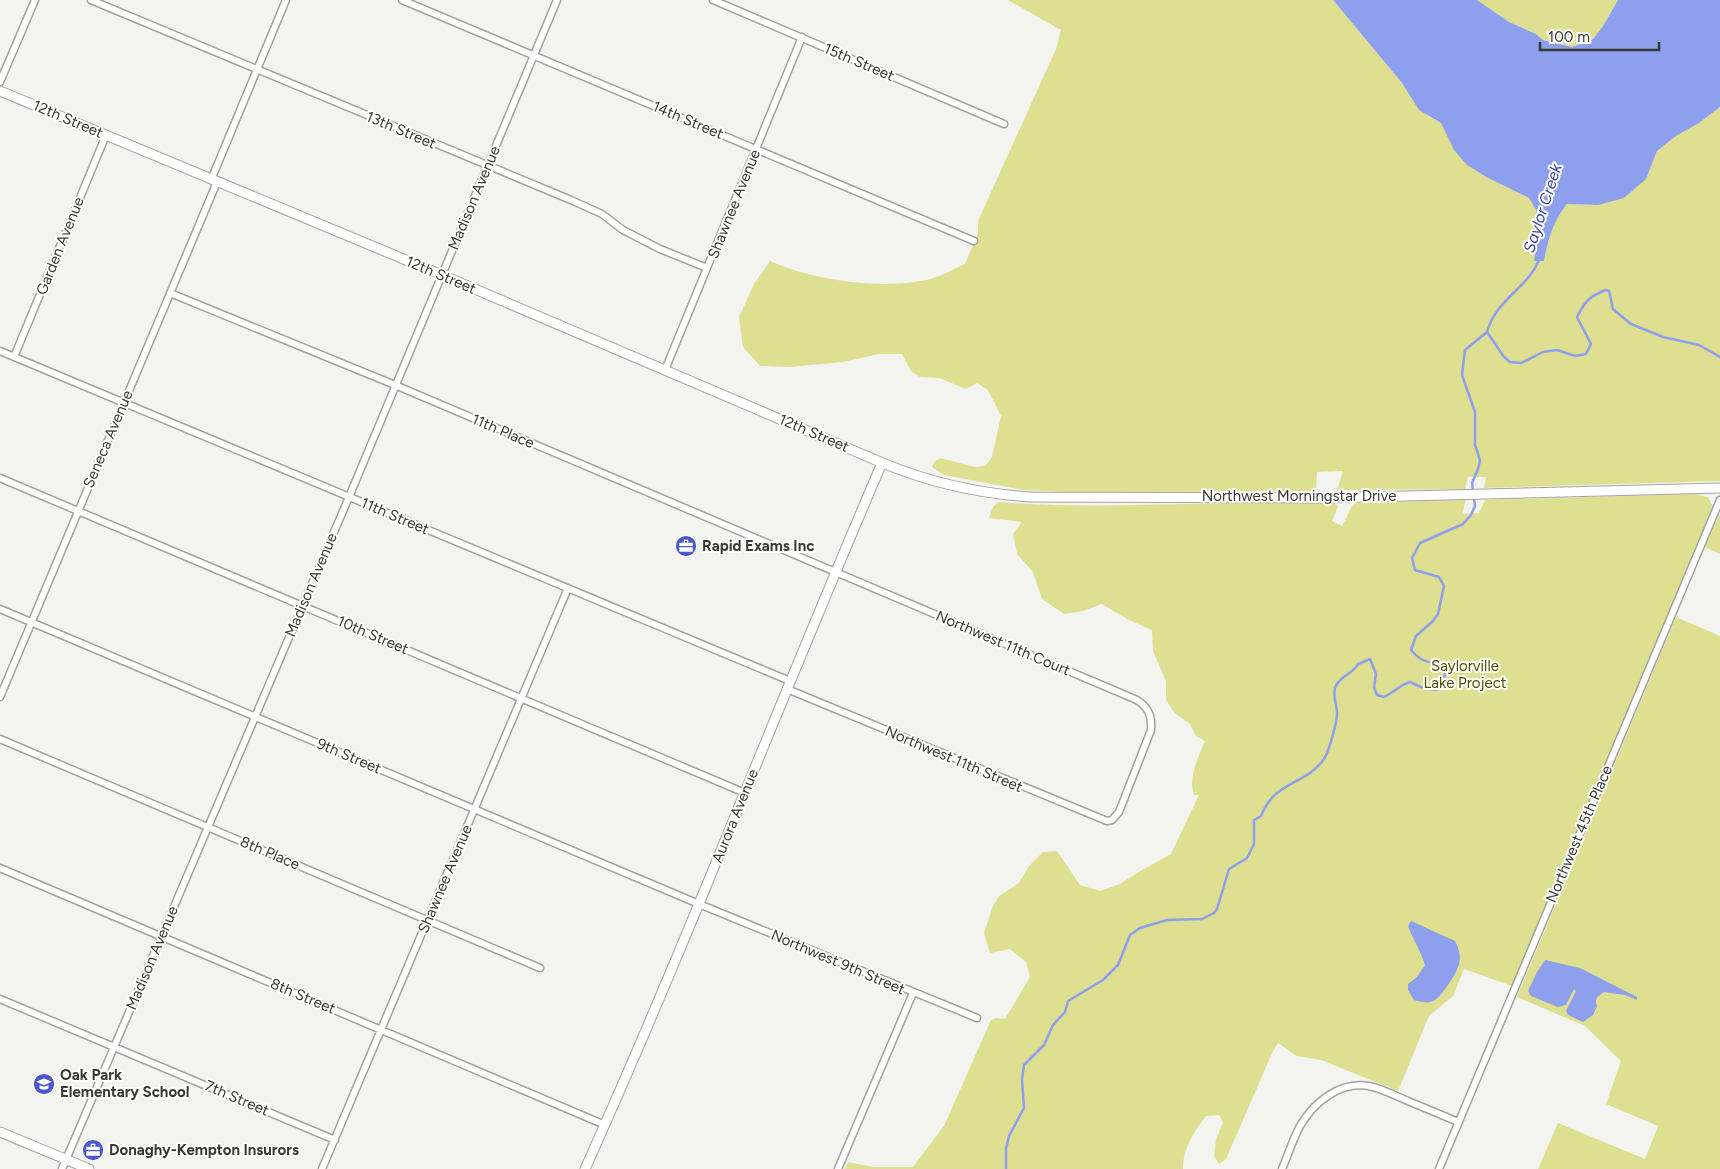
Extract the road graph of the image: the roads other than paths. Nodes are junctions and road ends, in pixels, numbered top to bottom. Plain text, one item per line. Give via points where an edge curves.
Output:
1 (34, 0) edge
2 (91, 0) edge
3 (286, 0) edge
4 (402, 0) edge
5 (557, 0) edge
6 (713, 0) edge
7 (802, 37) junction
8 (535, 55) junction
9 (257, 70) junction
10 (0, 82) edge
11 (0, 91) edge
12 (1004, 124) dead end
13 (106, 136) junction
14 (756, 149) junction
15 (488, 166) junction
16 (214, 181) junction
17 (974, 240) dead end
18 (707, 268) junction
19 (442, 275) junction
20 (170, 293) junction
21 (0, 352) edge
22 (14, 358) junction
23 (665, 370) junction
24 (395, 385) junction
25 (123, 403) junction
26 (882, 463) junction
27 (0, 478) edge
28 (1720, 488) edge
29 (349, 497) junction
30 (1720, 500) edge
31 (78, 511) junction
32 (834, 572) junction
33 (568, 588) junction
34 (302, 605) junction
35 (0, 609) edge
36 (31, 622) junction
37 (788, 685) junction
38 (0, 696) edge
39 (521, 699) junction
40 (255, 716) junction
41 (0, 739) edge
42 (745, 793) junction
43 (475, 809) junction
44 (1119, 812) joint
45 (208, 827) junction
46 (0, 868) edge
47 (699, 904) junction
48 (428, 919) junction
49 (161, 937) junction
50 (540, 968) dead end
51 (912, 993) junction
52 (0, 999) edge
53 (977, 1018) dead end
54 (382, 1029) junction
55 (114, 1047) junction
56 (1458, 1122) junction
57 (605, 1125) junction
58 (0, 1132) edge
59 (335, 1140) junction
60 (66, 1160) junction
61 (62, 1169) edge
62 (88, 1169) edge
63 (322, 1169) edge
64 (585, 1169) edge
65 (838, 1169) edge
66 (1282, 1169) edge
67 (1439, 1169) edge

1 - 10 street
2 - 9 street, 13th Street
3 - 9 street, Seneca Avenue
4 - 8 street, 14th Street
5 - 8 street, Madison Avenue
6 - 7 street, 15th Street
7 - 12 street, 15th Street
7 - 14 street, Shawnee Avenue
8 - 14 street, 14th Street
8 - 15 street, Madison Avenue
9 - 15 street, 13th Street
9 - 16 street, Seneca Avenue
11 - 13 main road, 12th Street
13 - 16 main road, 12th Street
13 - 22 street, Garden Avenue
14 - 17 street, 14th Street
14 - 18 street, Shawnee Avenue
15 - 18 street, 13th Street via 602,214 623,230
15 - 19 street, Madison Avenue
16 - 19 main road, 12th Street
16 - 20 street, Seneca Avenue
18 - 23 street, Shawnee Avenue
19 - 23 main road, 12th Street
19 - 24 street, Madison Avenue
20 - 24 street, 11th Place
20 - 25 street, Seneca Avenue
21 - 22 street, 11th Street
22 - 25 street, 11th Street
23 - 26 main road, 12th Street
24 - 29 street, Madison Avenue
24 - 32 street, 11th Place
25 - 29 street, 11th Street
25 - 31 street, Seneca Avenue
26 - 28 main road, Northwest Morningstar Drive via 960,488 1006,496 1326,498
26 - 32 main road, Aurora Avenue
27 - 31 street, 10th Street
29 - 33 street, 11th Street
29 - 34 street, Madison Avenue
30 - 56 street, Northwest 45th Place
31 - 34 street, 10th Street
31 - 36 street, Seneca Avenue
32 - 37 main road, Aurora Avenue
32 - 44 street, Northwest 11th Court via 1145,706 1150,712 1151,730
33 - 37 street, 11th Street
33 - 39 street, Shawnee Avenue
34 - 39 street, 10th Street
34 - 40 street, Madison Avenue
35 - 36 street, 9th Street
36 - 38 street, Seneca Avenue
36 - 40 street, 9th Street
37 - 42 main road, Aurora Avenue
37 - 44 street, Northwest 11th Street via 1101,820 1112,820
39 - 42 street, 10th Street
39 - 43 street, Shawnee Avenue
40 - 43 street, 9th Street
40 - 45 street, Madison Avenue
41 - 45 street, 8th Place
42 - 47 main road, Aurora Avenue
43 - 47 street, 9th Street
43 - 48 street, Shawnee Avenue
45 - 48 street, 8th Place
45 - 49 street, Madison Avenue
46 - 49 street, 8th Street
47 - 51 street, Northwest 9th Street
47 - 57 main road, Aurora Avenue
48 - 50 street, 8th Place
48 - 54 street, Shawnee Avenue
49 - 54 street, 8th Street
49 - 55 street, Madison Avenue
51 - 53 street, Northwest 9th Street
51 - 65 street
52 - 55 street, 7th Street
54 - 57 street, 8th Street
54 - 59 street, Shawnee Avenue
55 - 59 street, 7th Street
55 - 60 street, Madison Avenue
56 - 66 street via 1382,1090 1367,1086 1344,1088 1333,1092 1310,1112
56 - 67 street, Northwest 45th Place
57 - 64 main road, Aurora Avenue
58 - 60 main road
59 - 63 street, Shawnee Avenue
60 - 61 street, Madison Avenue
60 - 62 main road

